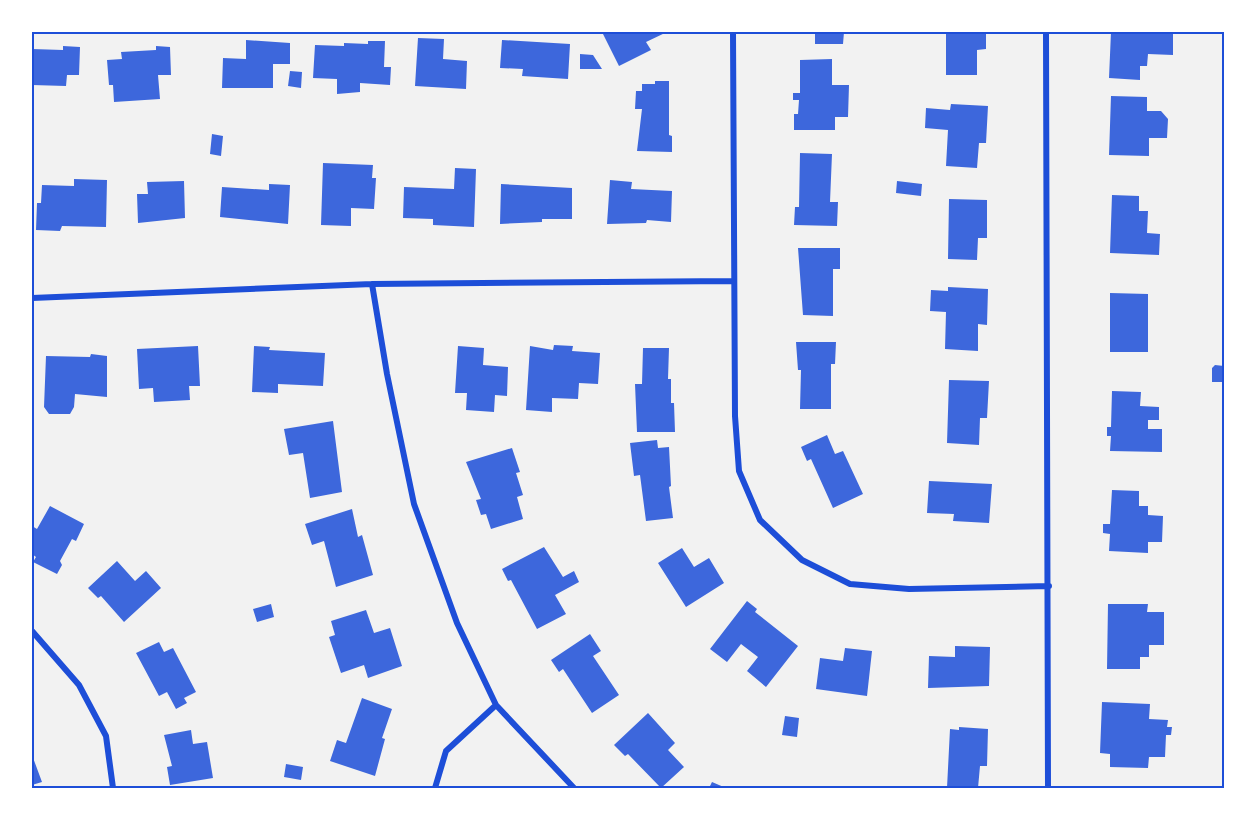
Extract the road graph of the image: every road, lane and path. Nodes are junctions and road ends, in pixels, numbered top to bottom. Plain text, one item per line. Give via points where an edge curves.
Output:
1 (733, 32) edge
2 (1046, 32) edge
3 (734, 280) junction
4 (372, 285) junction
5 (32, 298) edge
6 (1049, 586) junction
7 (32, 631) edge
8 (496, 705) junction
9 (113, 789) edge
10 (435, 789) edge
11 (574, 789) edge
12 (1048, 789) edge

1 - 3 street
2 - 6 street
3 - 4 street
3 - 6 street via 735,416 740,471 760,520 768,528 802,560 850,584 909,589
4 - 5 street
4 - 8 street via 414,504 457,623
6 - 12 street
7 - 9 street via 79,685 106,736
8 - 10 street via 446,752
8 - 11 street

